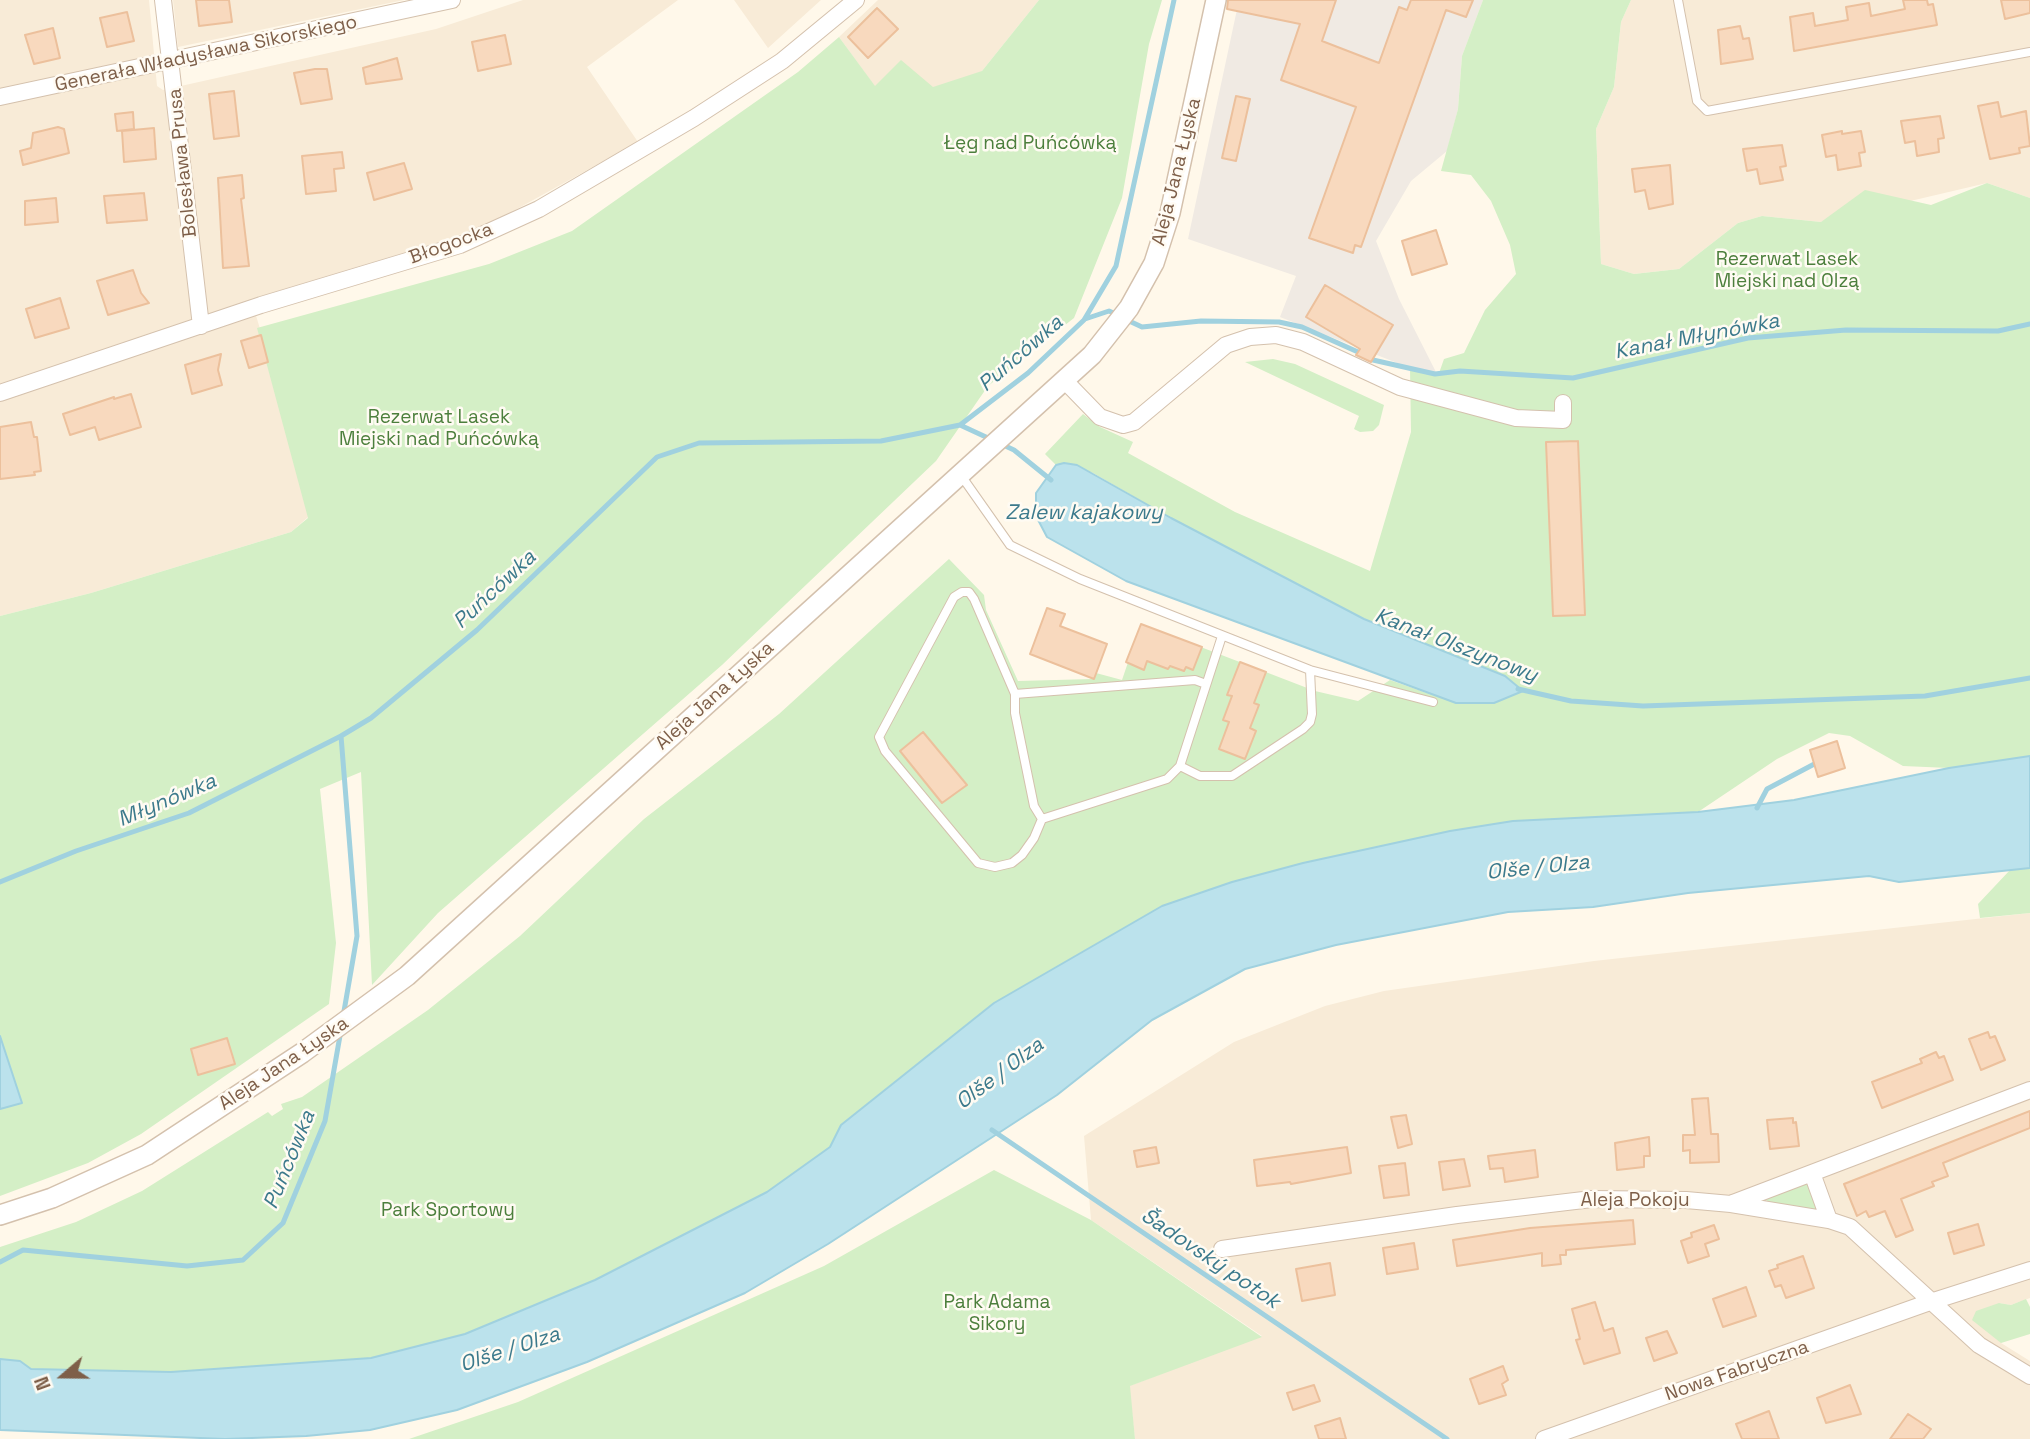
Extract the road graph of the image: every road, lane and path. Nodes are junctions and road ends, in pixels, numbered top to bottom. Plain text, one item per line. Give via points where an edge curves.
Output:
1 (163, 0) edge
2 (856, 0) edge
3 (1216, 0) edge
4 (1678, 0) edge
5 (443, 1) edge
6 (2030, 52) edge
7 (171, 61) junction
8 (0, 97) edge
9 (201, 326) junction
10 (1065, 382) junction
11 (0, 393) edge
12 (1563, 403) dead end
13 (960, 474) junction
14 (1222, 636) junction
15 (1310, 670) junction
16 (1206, 684) junction
17 (1015, 694) junction
18 (1433, 702) dead end
19 (1180, 766) junction
20 (1042, 819) junction
21 (2030, 1090) edge
22 (1812, 1173) junction
23 (1731, 1204) junction
24 (0, 1215) edge
25 (1829, 1220) junction
26 (1222, 1249) dead end
27 (2030, 1270) edge
28 (1930, 1302) junction
29 (2030, 1376) edge
30 (1545, 1439) edge

1 - 7 street, Bolesława Prusa
2 - 9 street, Błogocka via 782,61 539,209 460,244
3 - 10 street, Aleja Jana Łyska via 1170,214 1154,263 1109,336
4 - 6 lane via 1697,101 1707,111
5 - 7 street, Generała Władysława Sikorskiego
7 - 8 street, Generała Władysława Sikorskiego
7 - 9 street, Bolesława Prusa
9 - 11 street, Błogocka
10 - 12 street via 1100,417 1123,425 1134,422 1226,345 1276,335 1303,342 1400,387 1516,418 1563,420
10 - 13 street, Aleja Jana Łyska
13 - 14 lane via 1010,545 1080,579
13 - 24 street, Aleja Jana Łyska via 396,985 147,1155 52,1198
14 - 15 lane
14 - 16 lane
15 - 18 lane
15 - 19 lane via 1312,714 1303,729 1232,776 1200,776
16 - 17 lane via 1195,680
16 - 19 lane
17 - 20 lane via 1034,806
17 - 20 lane via 974,599 969,592 961,592 954,597 879,737 885,751 978,863 995,867 1012,863 1023,855
19 - 20 lane via 1167,779
21 - 22 street, Aleja Pokoju
22 - 23 street, Aleja Pokoju
22 - 25 street
23 - 25 street
23 - 26 street, Aleja Pokoju via 1592,1199
25 - 28 street via 1850,1227
27 - 28 street, Nowa Fabryczna
28 - 29 street via 1979,1345
28 - 30 street, Nowa Fabryczna

